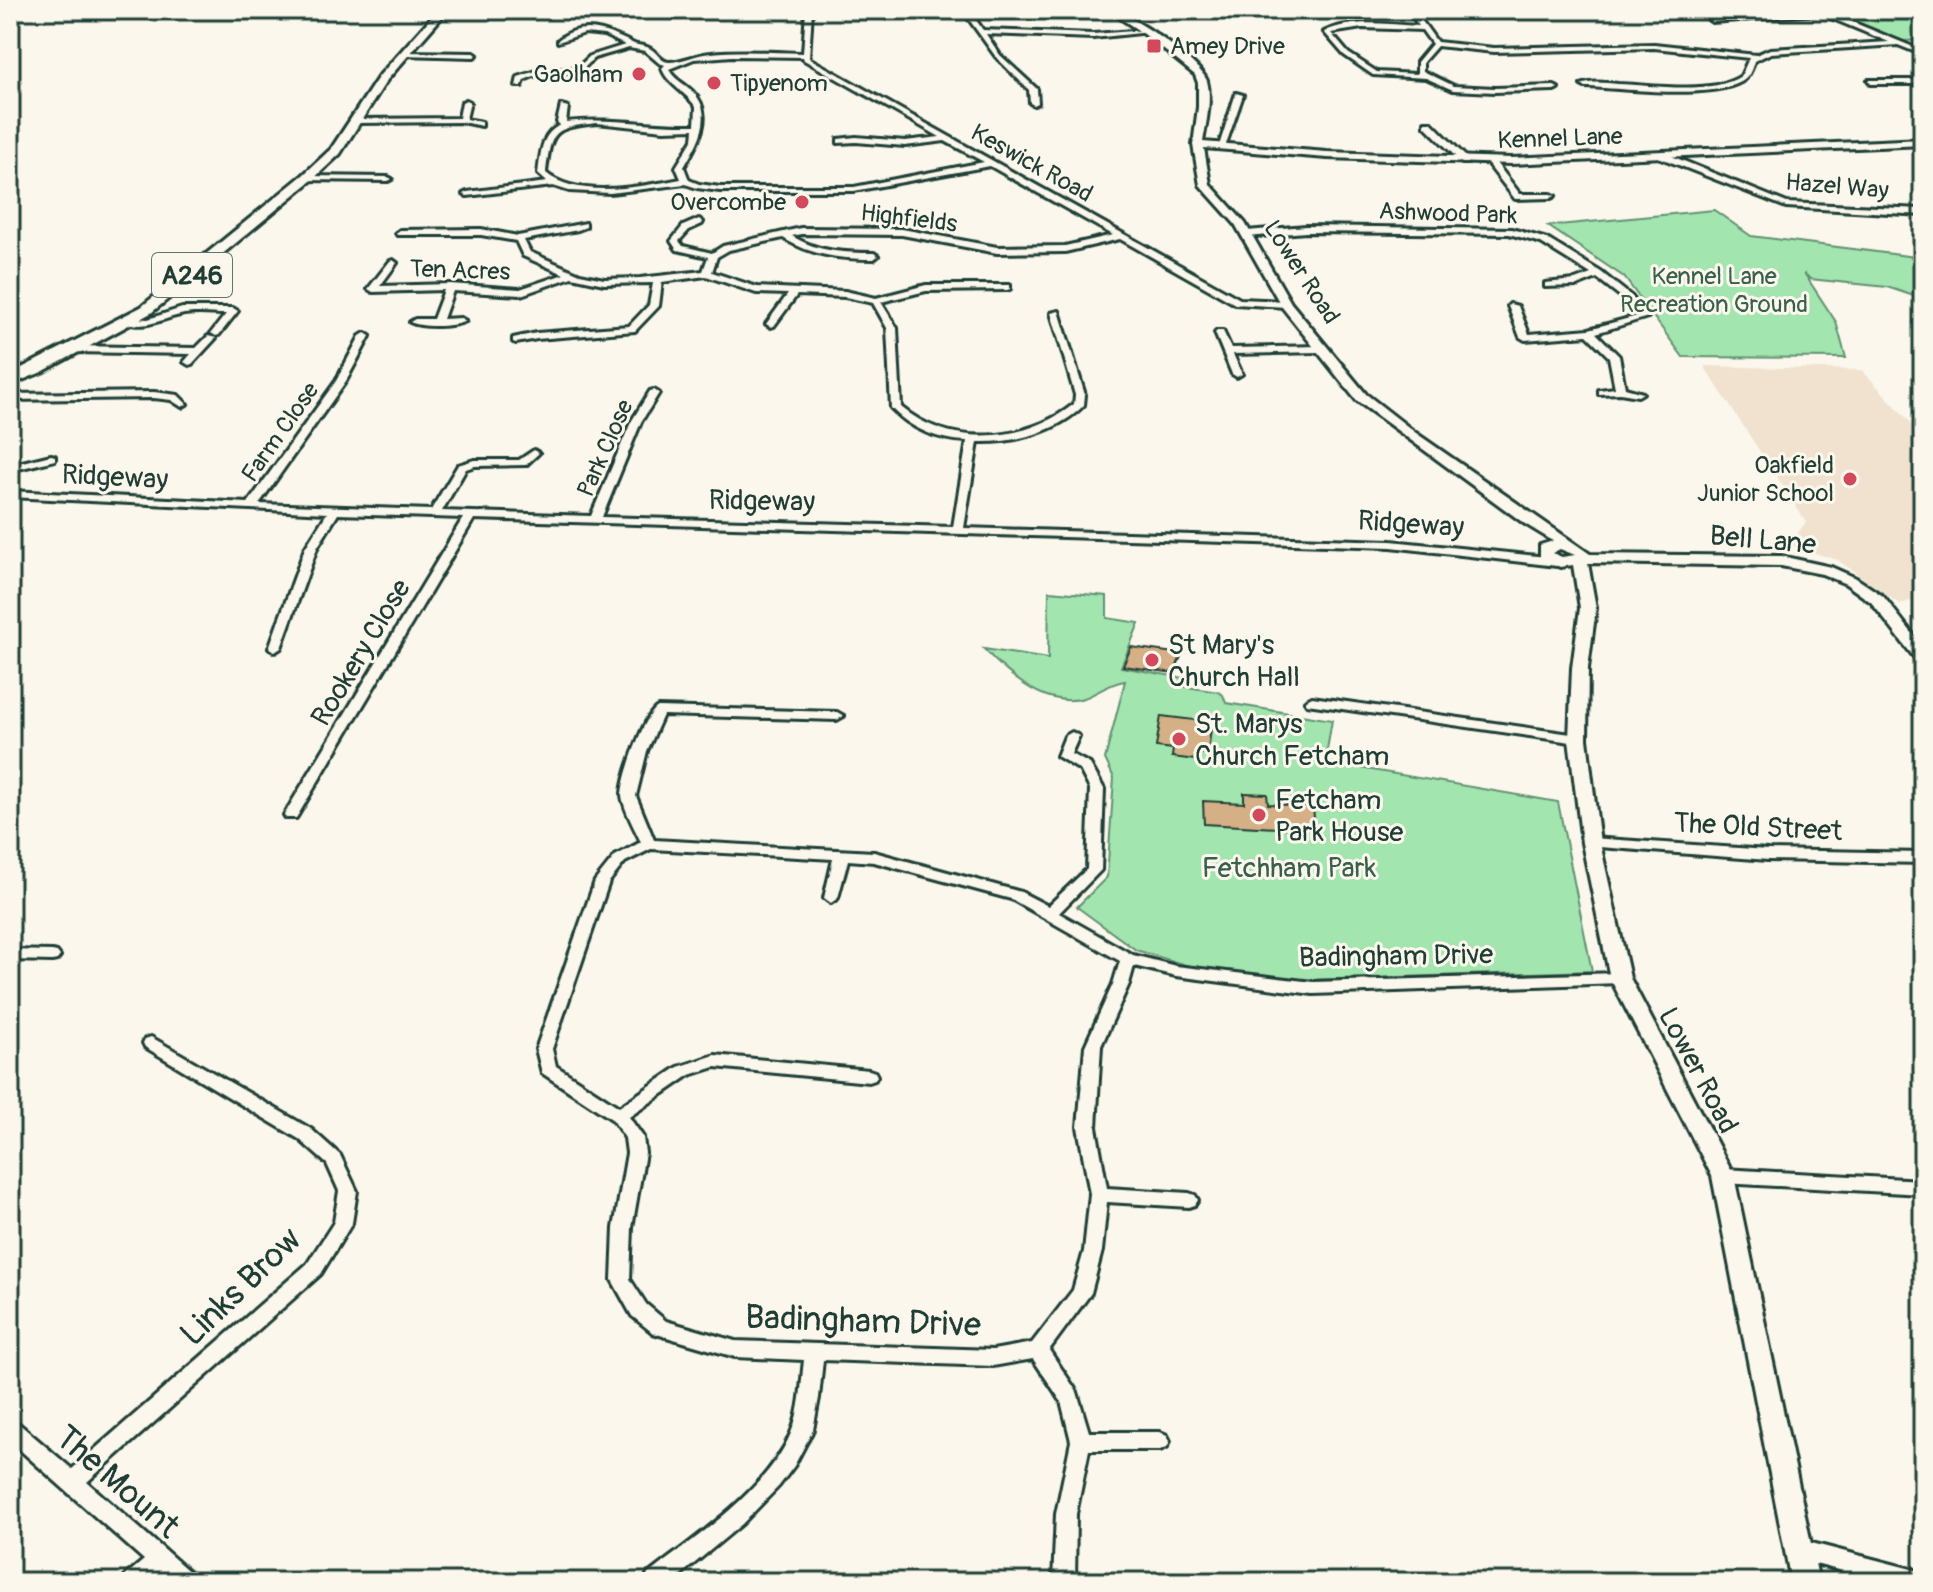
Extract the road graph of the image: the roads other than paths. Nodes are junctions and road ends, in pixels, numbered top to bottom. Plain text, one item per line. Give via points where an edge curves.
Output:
1 (443, 10) edge
2 (632, 10) edge
3 (809, 10) edge
4 (961, 10) edge
5 (1135, 10) edge
6 (1411, 10) edge
7 (1820, 11) edge
8 (1115, 12) edge
9 (656, 13) dead end
10 (1712, 20) dead end
11 (1423, 28) junction
12 (980, 32) junction
13 (1147, 32) junction
14 (560, 41) dead end
15 (1900, 43) junction
16 (1435, 44) junction
17 (631, 46) junction
18 (1463, 49) junction
19 (1426, 53) junction
20 (1923, 53) edge
21 (403, 54) junction
22 (474, 55) dead end
23 (805, 55) junction
24 (1756, 57) junction
25 (670, 64) junction
26 (524, 69) dead end
27 (533, 74) junction
28 (1426, 76) junction
29 (1871, 82) dead end
30 (1923, 82) edge
31 (516, 83) dead end
32 (1585, 85) dead end
33 (1554, 88) dead end
34 (1239, 95) dead end
35 (466, 102) dead end
36 (1034, 103) dead end
37 (552, 113) dead end
38 (462, 120) junction
39 (357, 121) junction
40 (479, 124) dead end
41 (1428, 124) dead end
42 (566, 125) junction
43 (699, 127) junction
44 (947, 138) junction
45 (847, 139) dead end
46 (1923, 142) edge
47 (1198, 145) junction
48 (1221, 147) junction
49 (1661, 155) junction
50 (1465, 161) junction
51 (1490, 161) junction
52 (992, 163) junction
53 (307, 178) junction
54 (389, 178) dead end
55 (686, 181) junction
56 (552, 184) junction
57 (467, 194) dead end
58 (1551, 196) dead end
59 (1923, 212) edge
60 (699, 222) dead end
61 (583, 225) dead end
62 (400, 233) dead end
63 (783, 234) junction
64 (1247, 234) junction
65 (1121, 236) junction
66 (519, 239) junction
67 (713, 256) junction
68 (874, 256) dead end
69 (393, 263) dead end
70 (574, 273) junction
71 (707, 273) junction
72 (1598, 274) junction
73 (658, 280) junction
74 (1548, 285) dead end
75 (450, 287) junction
76 (1007, 287) dead end
77 (794, 292) junction
78 (876, 301) junction
79 (1286, 304) junction
80 (1513, 306) dead end
81 (1056, 313) dead end
82 (167, 316) junction
83 (129, 321) junction
84 (461, 321) dead end
85 (415, 322) dead end
86 (437, 322) junction
87 (771, 324) dead end
88 (1589, 332) junction
89 (1220, 333) dead end
90 (147, 334) dead end
91 (365, 336) dead end
92 (516, 340) dead end
93 (72, 349) junction
94 (1321, 349) junction
95 (198, 351) junction
96 (1228, 351) junction
97 (189, 362) dead end
98 (10, 371) edge
99 (1237, 374) dead end
100 (12, 389) edge
101 (1620, 390) junction
102 (1603, 392) dead end
103 (654, 393) dead end
104 (1638, 393) dead end
105 (182, 404) dead end
106 (973, 439) junction
107 (534, 453) dead end
108 (51, 458) dead end
109 (10, 468) edge
110 (10, 494) edge
111 (251, 507) junction
112 (335, 509) junction
113 (435, 513) junction
114 (471, 514) junction
115 (595, 520) junction
116 (1530, 521) junction
117 (958, 529) junction
118 (1545, 548) junction
119 (1578, 554) junction
120 (1513, 555) junction
121 (1558, 562) junction
122 (1585, 583) junction
123 (275, 648) dead end
124 (1923, 658) edge
125 (1312, 701) dead end
126 (837, 716) dead end
127 (1072, 736) dead end
128 (1578, 739) junction
129 (291, 815) dead end
130 (1591, 843) junction
131 (649, 844) junction
132 (842, 854) junction
133 (1923, 858) edge
134 (831, 898) dead end
135 (1051, 912) junction
136 (10, 955) edge
137 (52, 956) dead end
138 (1128, 959) junction
139 (1620, 978) junction
140 (151, 1043) dead end
141 (869, 1076) dead end
142 (619, 1115) junction
143 (1723, 1176) junction
144 (1923, 1187) edge
145 (1099, 1194) junction
146 (1189, 1200) dead end
147 (1038, 1350) junction
148 (814, 1354) junction
149 (10, 1428) edge
150 (1081, 1441) junction
151 (1160, 1441) dead end
152 (71, 1483) junction
153 (1800, 1550) junction
154 (160, 1560) junction
155 (134, 1582) edge
156 (185, 1582) edge
157 (655, 1582) edge
158 (1064, 1582) edge
159 (1805, 1582) edge
160 (1923, 1582) edge

1 - 21 main road, A246
2 - 9 street
3 - 23 street
4 - 12 street
5 - 8 street
6 - 11 street
7 - 10 street
7 - 15 street
8 - 13 street, Lower Road
11 - 16 street
11 - 28 street via 1364,26 1327,32 1346,54 1375,74
12 - 13 street
12 - 36 street via 1033,89
13 - 47 street, Lower Road via 1202,80
14 - 17 street via 571,32 589,30
15 - 20 street
15 - 24 street via 1790,48
16 - 18 street
16 - 19 street
17 - 25 street
17 - 27 street via 592,57 584,68
18 - 19 street
18 - 24 street via 1654,46
19 - 28 street via 1419,72
21 - 22 street
21 - 39 main road, A246
23 - 25 street via 707,56
23 - 44 street, Keswick Road
24 - 32 street via 1746,74 1726,85
25 - 43 street via 665,73 700,107
26 - 27 street
27 - 31 street
28 - 33 street via 1453,88
29 - 30 street
34 - 48 street
35 - 38 street
37 - 42 street via 564,110 561,122
38 - 39 street
38 - 40 street
39 - 53 main road, A246
41 - 50 street
42 - 43 street via 597,121
42 - 56 street via 545,145 542,174
43 - 55 street via 695,144 681,163
44 - 45 street via 896,143
44 - 52 street, Keswick Road
46 - 49 street, Kennel Lane
47 - 48 street, Kennel Lane
47 - 64 street, Lower Road via 1205,185
48 - 50 street, Kennel Lane
49 - 51 street, Kennel Lane
49 - 59 street, Hazel Way via 1786,205
50 - 51 street, Kennel Lane
51 - 58 street via 1518,200
52 - 55 street via 858,188 711,189
52 - 65 street, Keswick Road
53 - 54 street
53 - 83 main road, A246
55 - 56 street via 610,190
56 - 57 street
60 - 67 street via 675,241 680,248
61 - 66 street via 569,238 535,234
62 - 66 street via 481,232
63 - 65 street, Highfields via 902,232 997,250 1076,248
63 - 67 street, Highfields via 735,244
63 - 68 street via 816,252
64 - 72 street, Ashwood Park via 1334,229 1509,231 1544,241
64 - 79 street, Lower Road
65 - 79 street, Keswick Road via 1242,304
66 - 70 street via 526,254
67 - 71 street
69 - 75 street, Ten Acres via 373,289
70 - 73 street
70 - 75 street, Ten Acres via 521,292
71 - 73 street
71 - 77 street via 748,288
72 - 74 street via 1577,283
72 - 88 street, Ashwood Park via 1643,317
73 - 92 street via 654,306 632,329
75 - 86 street
76 - 78 street via 926,288
77 - 78 street
77 - 87 street
78 - 106 street via 892,328 896,408 917,424
79 - 94 street, Lower Road
80 - 88 street, Ashwood Park via 1525,337
81 - 106 street via 1079,405 1060,421 1026,434
82 - 83 street
82 - 90 street
82 - 95 street via 233,311
83 - 93 main road, A246
84 - 86 street
85 - 86 street
88 - 101 street via 1614,356
89 - 96 street
91 - 111 street, Farm Close via 341,381
93 - 95 street
93 - 98 main road, A246
93 - 100 main road, A246
94 - 96 street
94 - 116 street, Lower Road via 1361,397
95 - 97 street
96 - 99 street
100 - 105 street via 154,395 174,397
101 - 102 street
101 - 104 street
103 - 115 street, Park Close via 636,422
106 - 117 street
107 - 113 street via 522,463 462,467
108 - 109 street
110 - 111 street, Ridgeway
111 - 112 street, Ridgeway
112 - 113 street, Ridgeway
112 - 123 street via 311,548
113 - 114 street, Ridgeway
114 - 115 street, Ridgeway
114 - 129 street, Rookery Close
115 - 117 street, Ridgeway
116 - 118 street, Lower Road
116 - 119 street, Lower Road
117 - 120 street, Ridgeway via 1391,544
118 - 119 street via 1560,544
118 - 120 street, Ridgeway
118 - 121 street, Lower Road
119 - 121 street
119 - 122 street, Lower Road
119 - 124 street, Bell Lane via 1781,561 1826,570 1877,599
120 - 121 street, Ridgeway
121 - 122 street, Lower Road
122 - 128 street, Lower Road via 1588,625 1580,668
125 - 128 street
126 - 131 street via 658,711 640,751 629,796
127 - 135 street via 1064,756 1085,767 1097,789 1094,870
128 - 130 street, Lower Road
130 - 133 street, The Old Street
130 - 139 street, Lower Road
131 - 132 street, Badingham Drive
131 - 142 street via 620,859 602,881 544,1049 548,1069
132 - 134 street
132 - 135 street, Badingham Drive via 981,884
135 - 138 street, Badingham Drive
136 - 137 street
138 - 139 street, Badingham Drive via 1176,971 1313,988
138 - 145 street via 1093,1046 1087,1127
139 - 143 street, Lower Road
140 - 152 street, Links Brow via 305,1134 334,1160 348,1191 343,1223 314,1269
141 - 142 street via 715,1061 684,1071
142 - 148 street, Badingham Drive via 634,1137 636,1153 623,1228 621,1280 639,1310 660,1327 735,1349
143 - 144 street
143 - 153 street, Lower Road
145 - 146 street
145 - 147 street via 1082,1293
147 - 148 street, Badingham Drive via 993,1358
147 - 150 street via 1070,1398
148 - 157 street via 800,1436 789,1458 746,1506
149 - 152 street, The Mount
150 - 151 street
150 - 158 street via 1066,1514
152 - 154 street, The Mount
153 - 159 street, Lower Road
153 - 160 street
154 - 155 street
154 - 156 street, The Mount

